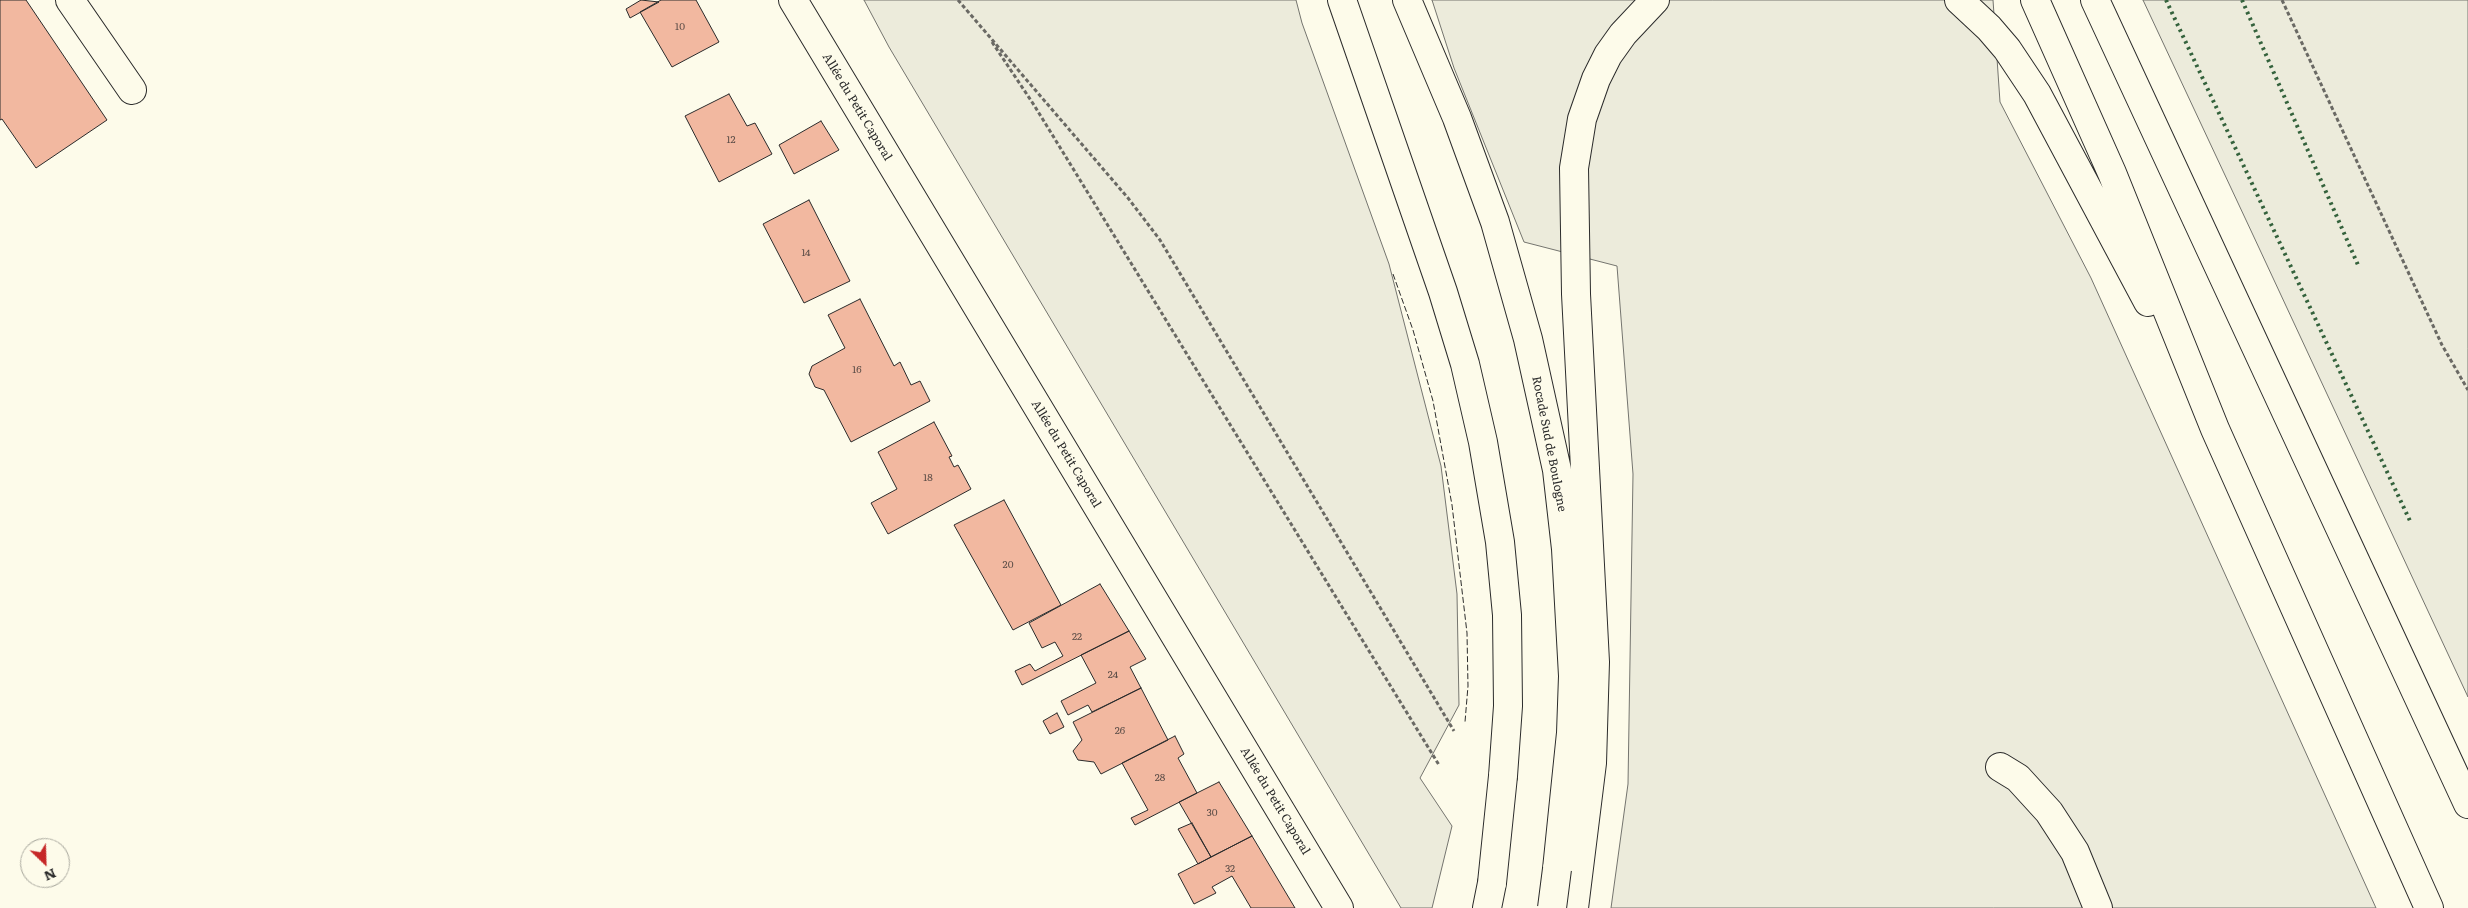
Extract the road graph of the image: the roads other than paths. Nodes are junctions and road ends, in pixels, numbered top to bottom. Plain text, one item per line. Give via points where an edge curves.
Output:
1 (70, 0) edge
2 (793, 0) edge
3 (1342, 0) edge
4 (1407, 0) edge
5 (1655, 0) edge
6 (1959, 0) edge
7 (2034, 0) edge
8 (2095, 0) edge
9 (132, 90) dead end
10 (2215, 429) junction
11 (2000, 767) dead end
12 (2468, 804) edge
13 (1490, 895) edge
14 (1567, 904) edge
15 (1339, 908) edge
16 (2098, 908) edge
17 (2429, 908) edge

1 - 9 main road
2 - 15 main road, Allée du Petit Caporal
3 - 13 main road, bridge via 1465,364 1483,442 1500,542 1507,615 1508,706
4 - 14 main road, Rocade Sud de Boulogne, bridge via 1457,118 1495,222 1528,339 1557,470 1566,549 1573,676 1571,733 1557,869
5 - 14 main road via 1623,34 1596,79 1582,120 1574,168 1576,294 1595,662 1592,756
6 - 10 main road via 2007,49 2037,94
7 - 10 main road via 2112,173
8 - 12 main road
10 - 17 main road
11 - 16 main road via 2025,784 2049,812 2074,852

